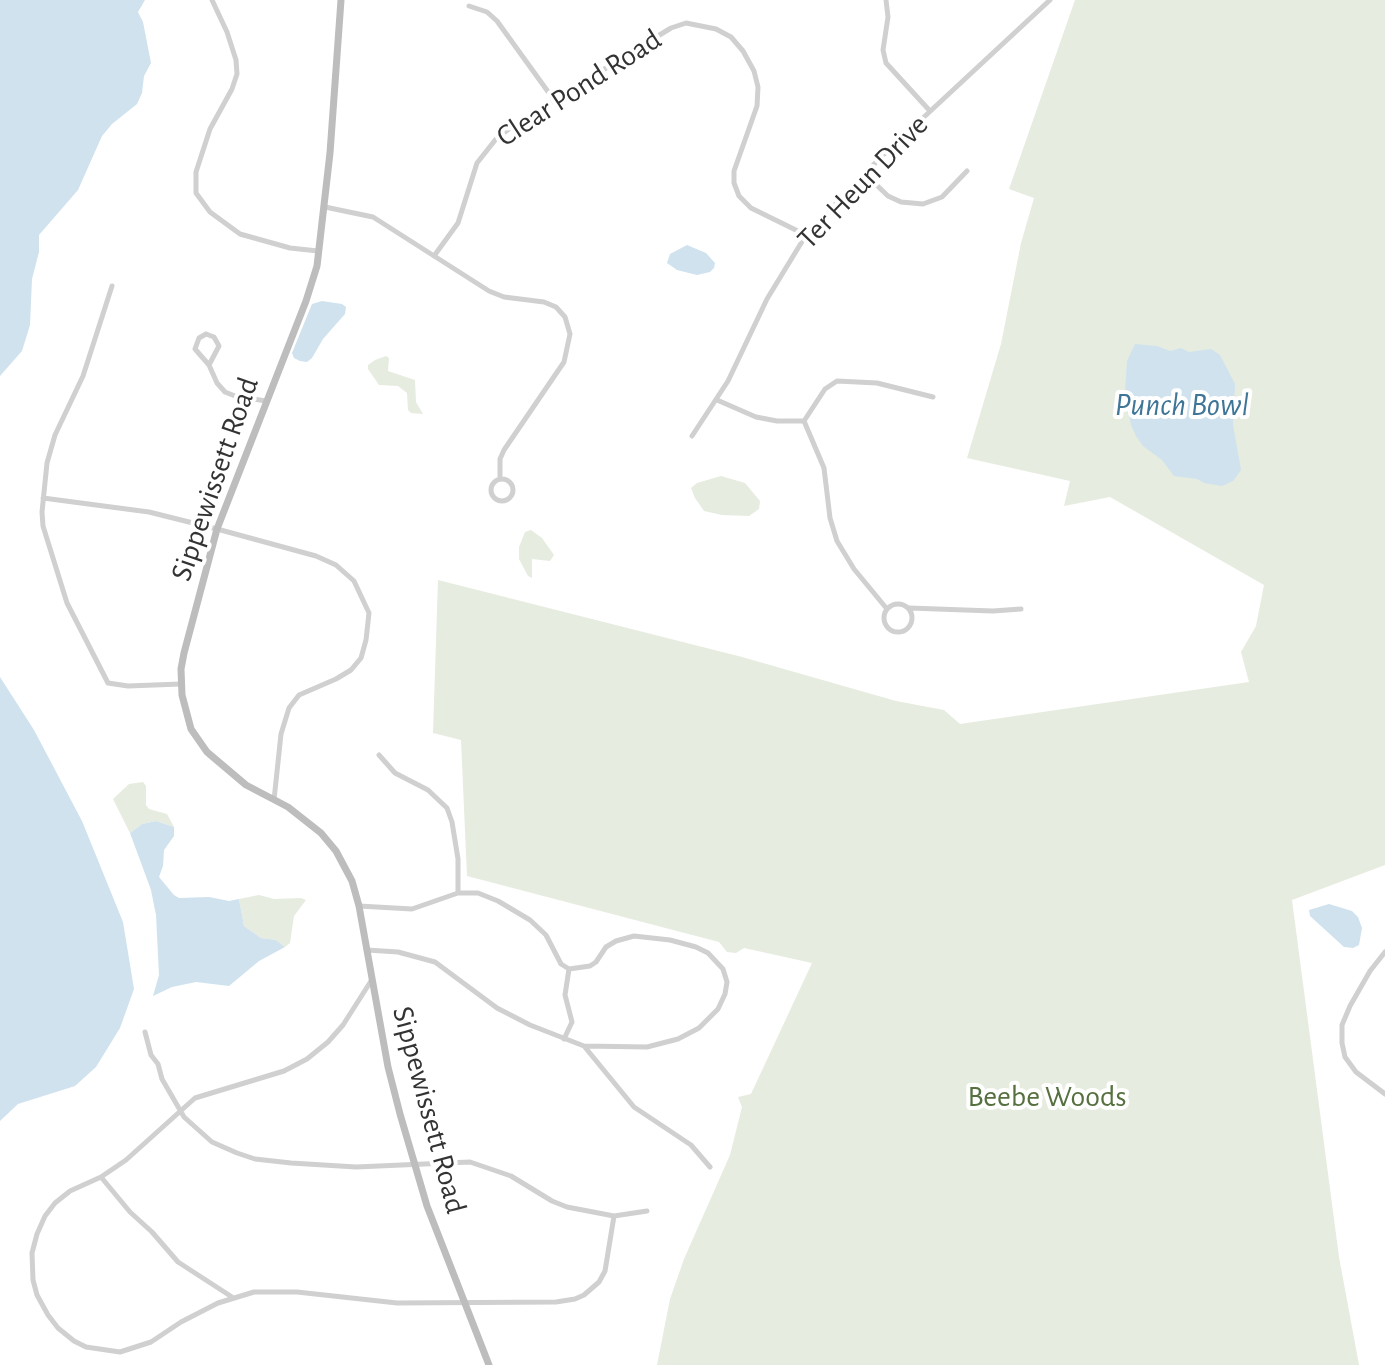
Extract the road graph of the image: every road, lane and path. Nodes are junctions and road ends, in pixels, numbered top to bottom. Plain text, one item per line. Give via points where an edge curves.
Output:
1 (212, 0) edge
2 (341, 0) edge
3 (886, 0) edge
4 (1050, 0) edge
5 (469, 6) dead end
6 (554, 100) junction
7 (930, 111) junction
8 (967, 171) dead end
9 (864, 173) junction
10 (325, 207) junction
11 (806, 235) junction
12 (319, 251) junction
13 (434, 256) junction
14 (112, 286) dead end
15 (209, 365) junction
16 (933, 397) dead end
17 (717, 400) junction
18 (266, 401) junction
19 (804, 421) junction
20 (692, 436) dead end
21 (500, 479) junction
22 (43, 498) junction
23 (217, 529) junction
24 (909, 608) junction
25 (887, 609) junction
26 (1021, 609) dead end
27 (181, 684) junction
28 (379, 755) dead end
29 (274, 800) junction
30 (458, 893) junction
31 (359, 906) junction
32 (367, 950) junction
33 (1385, 952) edge
34 (569, 969) junction
35 (371, 981) junction
36 (375, 999) junction
37 (354, 1011) junction
38 (145, 1032) dead end
39 (564, 1039) junction
40 (584, 1046) junction
41 (1385, 1094) edge
42 (182, 1111) junction
43 (414, 1163) junction
44 (710, 1167) dead end
45 (101, 1177) junction
46 (647, 1211) dead end
47 (614, 1216) junction
48 (232, 1297) junction
49 (465, 1303) junction
50 (489, 1365) edge

1 - 12 street via 232,46 237,74 210,129 196,172 196,193 210,212 240,234
2 - 10 main road, Sippewissett Road
3 - 7 street via 886,63
4 - 7 street, Ter Heun Drive
5 - 6 street via 497,21
6 - 11 street, Clear Pond Road via 671,28 686,23 731,37 754,71 758,87 734,183 751,208
6 - 13 street, Clear Pond Road via 503,133 484,153 472,173 458,223
7 - 9 street, Ter Heun Drive
8 - 9 street via 942,197 923,204 888,196
9 - 11 street, Ter Heun Drive
10 - 12 main road, Sippewissett Road
10 - 13 street via 377,219
11 - 17 street, Ter Heun Drive
12 - 18 main road, Sippewissett Road via 306,301
13 - 21 street via 494,293 551,305 568,323 564,362 504,450
14 - 22 street via 83,376 53,442
15 - 15 street via 219,346 206,334 195,349
15 - 18 street via 225,392
16 - 19 street via 877,383 837,381 825,389
17 - 19 street via 756,417
17 - 20 street, Ter Heun Drive
18 - 23 main road, Sippewissett Road
19 - 25 street via 824,468 837,541
21 - 21 street via 513,487 505,501 492,493
22 - 23 street via 149,512
22 - 27 street via 43,526 60,585 105,680 128,686
23 - 27 main road, Sippewissett Road via 184,653
23 - 29 street via 336,565 354,581 369,613 361,658 351,670 299,695 289,708
24 - 25 street via 895,604
24 - 25 street via 912,622 898,632 885,622
24 - 26 street
27 - 29 main road, Sippewissett Road via 191,729 207,752 246,785
28 - 30 street via 395,773 428,790 447,808 458,859
29 - 31 main road, Sippewissett Road via 325,838 347,870
30 - 31 street via 412,909
30 - 34 street via 478,893 530,920
31 - 32 main road, Sippewissett Road
32 - 35 main road, Sippewissett Road
32 - 39 street via 435,962 497,1008
33 - 41 street via 1350,1006 1342,1043 1356,1072
34 - 39 street via 565,995 572,1022
34 - 40 street via 590,966 606,947 634,936 696,947 716,960 727,982 710,1020 678,1039 647,1047
35 - 36 main road, Sippewissett Road
35 - 37 street
36 - 37 street
36 - 43 main road, Sippewissett Road
37 - 42 street via 307,1059 195,1098
38 - 42 street via 162,1079
39 - 40 street
40 - 44 street via 634,1107 691,1145
42 - 43 street via 212,1142 255,1159 356,1167
42 - 45 street
43 - 47 street via 489,1166 567,1207
43 - 49 main road, Sippewissett Road
45 - 48 street via 178,1262
45 - 48 street via 62,1197 37,1234 33,1280 58,1328 86,1347 127,1351
46 - 47 street
47 - 49 street via 605,1271 584,1295 556,1302
48 - 49 street via 297,1292 377,1302
49 - 50 main road, Sippewissett Road

